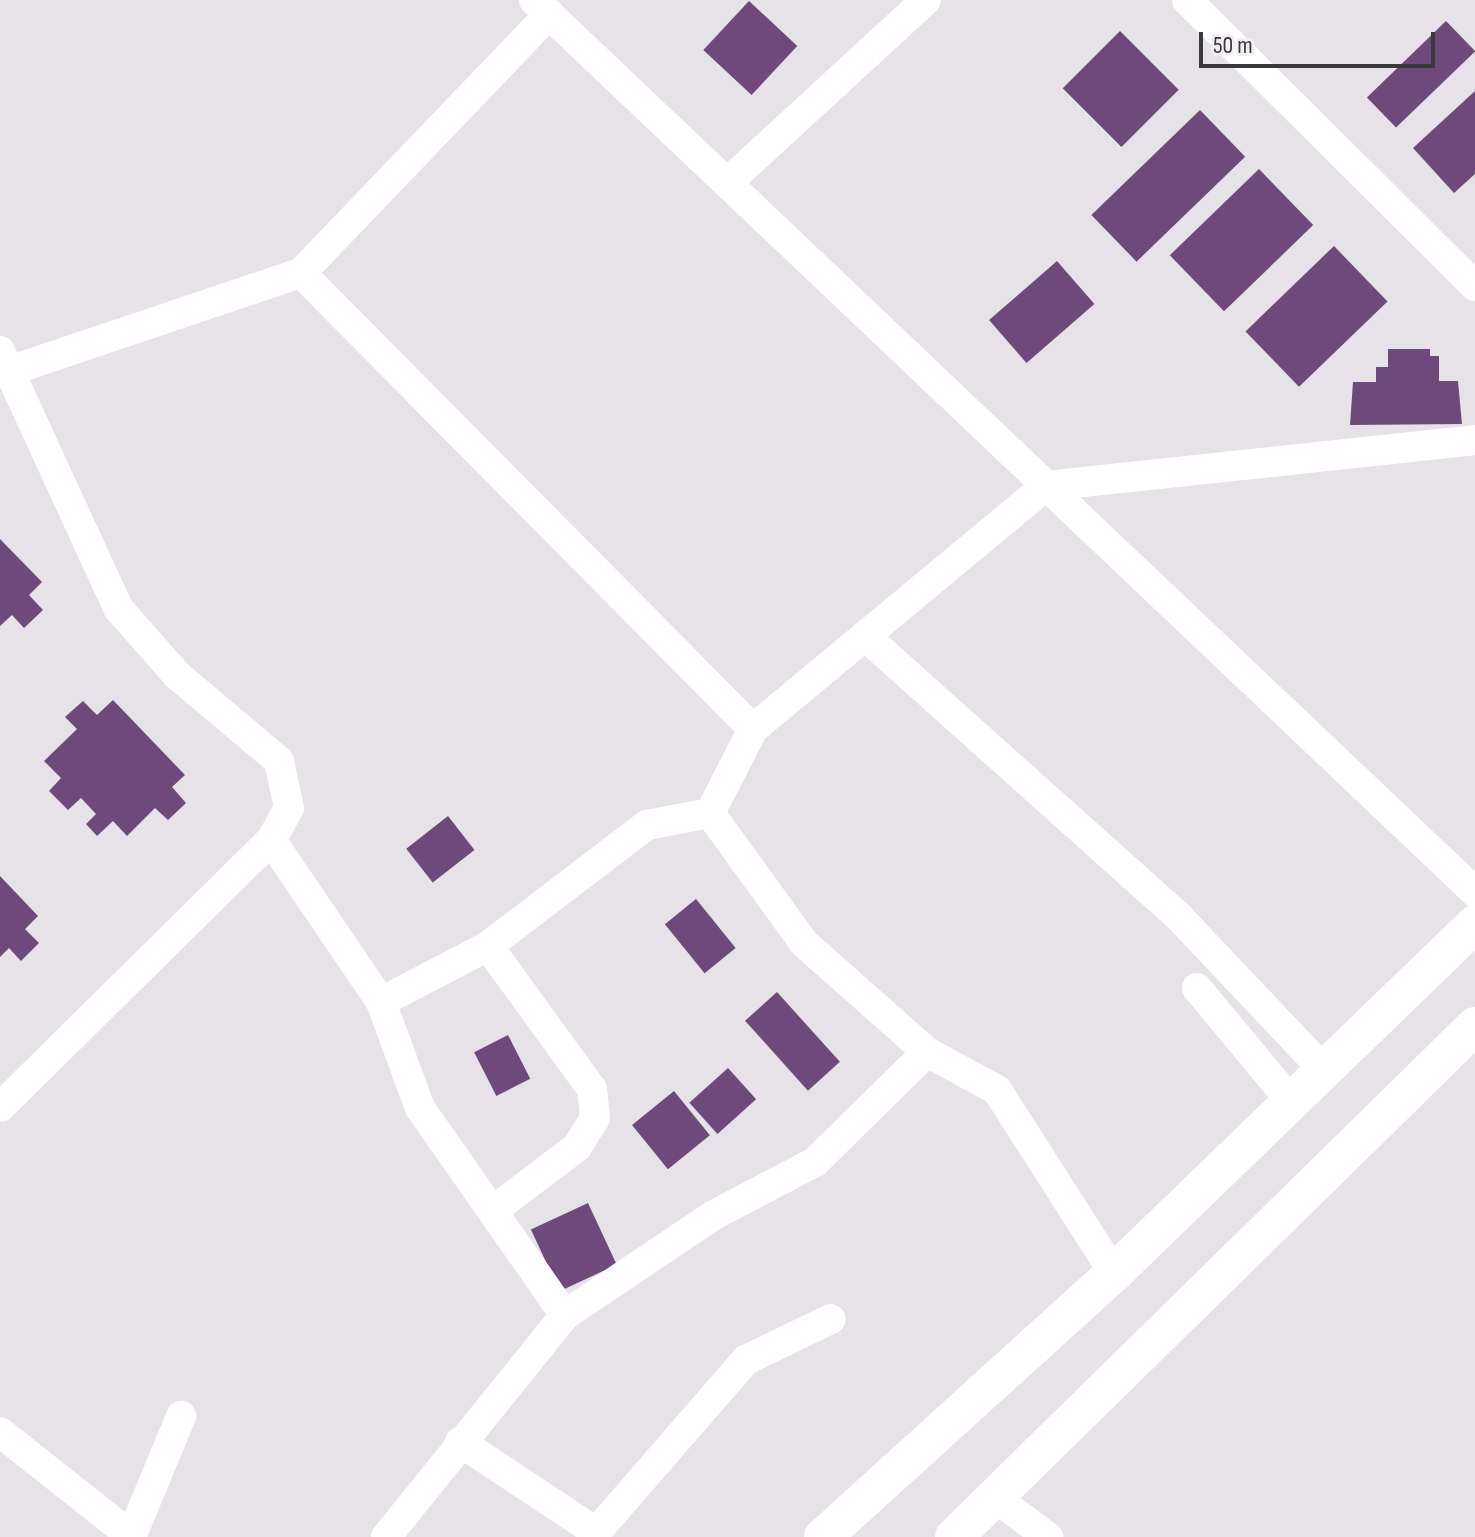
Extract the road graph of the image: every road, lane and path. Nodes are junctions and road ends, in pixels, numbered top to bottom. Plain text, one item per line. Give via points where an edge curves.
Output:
1 (926, 0) edge
2 (1208, 6) edge
3 (541, 7) edge
4 (727, 183) junction
5 (301, 273) junction
6 (1475, 286) edge
7 (5, 361) edge
8 (1475, 440) edge
9 (1046, 486) junction
10 (865, 636) junction
11 (753, 729) junction
12 (710, 813) junction
13 (271, 840) junction
14 (1475, 892) edge
15 (1475, 924) edge
16 (488, 946) junction
17 (1197, 988) dead end
18 (381, 1002) junction
19 (1475, 1026) edge
20 (927, 1052) junction
21 (1322, 1068) junction
22 (1289, 1099) junction
23 (0, 1107) edge
24 (495, 1209) junction
25 (1114, 1273) junction
26 (565, 1315) junction
27 (831, 1319) dead end
28 (181, 1416) dead end
29 (0, 1432) edge
30 (460, 1442) junction
31 (993, 1496) junction
32 (594, 1534) edge
33 (131, 1536) edge
34 (386, 1537) edge
35 (823, 1537) edge
36 (954, 1537) edge
37 (1048, 1537) edge

1 - 4 street
2 - 6 street
3 - 4 street
3 - 5 street
4 - 9 street
5 - 7 street
5 - 11 street
7 - 13 street via 118,608 177,675 279,761 289,808
8 - 9 street
9 - 10 street
9 - 14 street
10 - 11 street
10 - 21 street via 1180,918
11 - 12 street
12 - 16 street via 647,825
12 - 20 street via 804,943
13 - 18 street
13 - 23 street
15 - 21 main road
16 - 18 street
16 - 24 street via 592,1089 595,1118 577,1147
17 - 22 street
18 - 24 street via 420,1108
19 - 31 main road
20 - 25 street via 997,1090
20 - 26 street via 815,1162 714,1215
21 - 22 main road
22 - 25 main road
24 - 26 street
25 - 35 main road
26 - 30 street
27 - 32 street via 746,1360
28 - 33 street
29 - 33 street
30 - 32 street
30 - 34 street
31 - 36 main road
31 - 37 street

